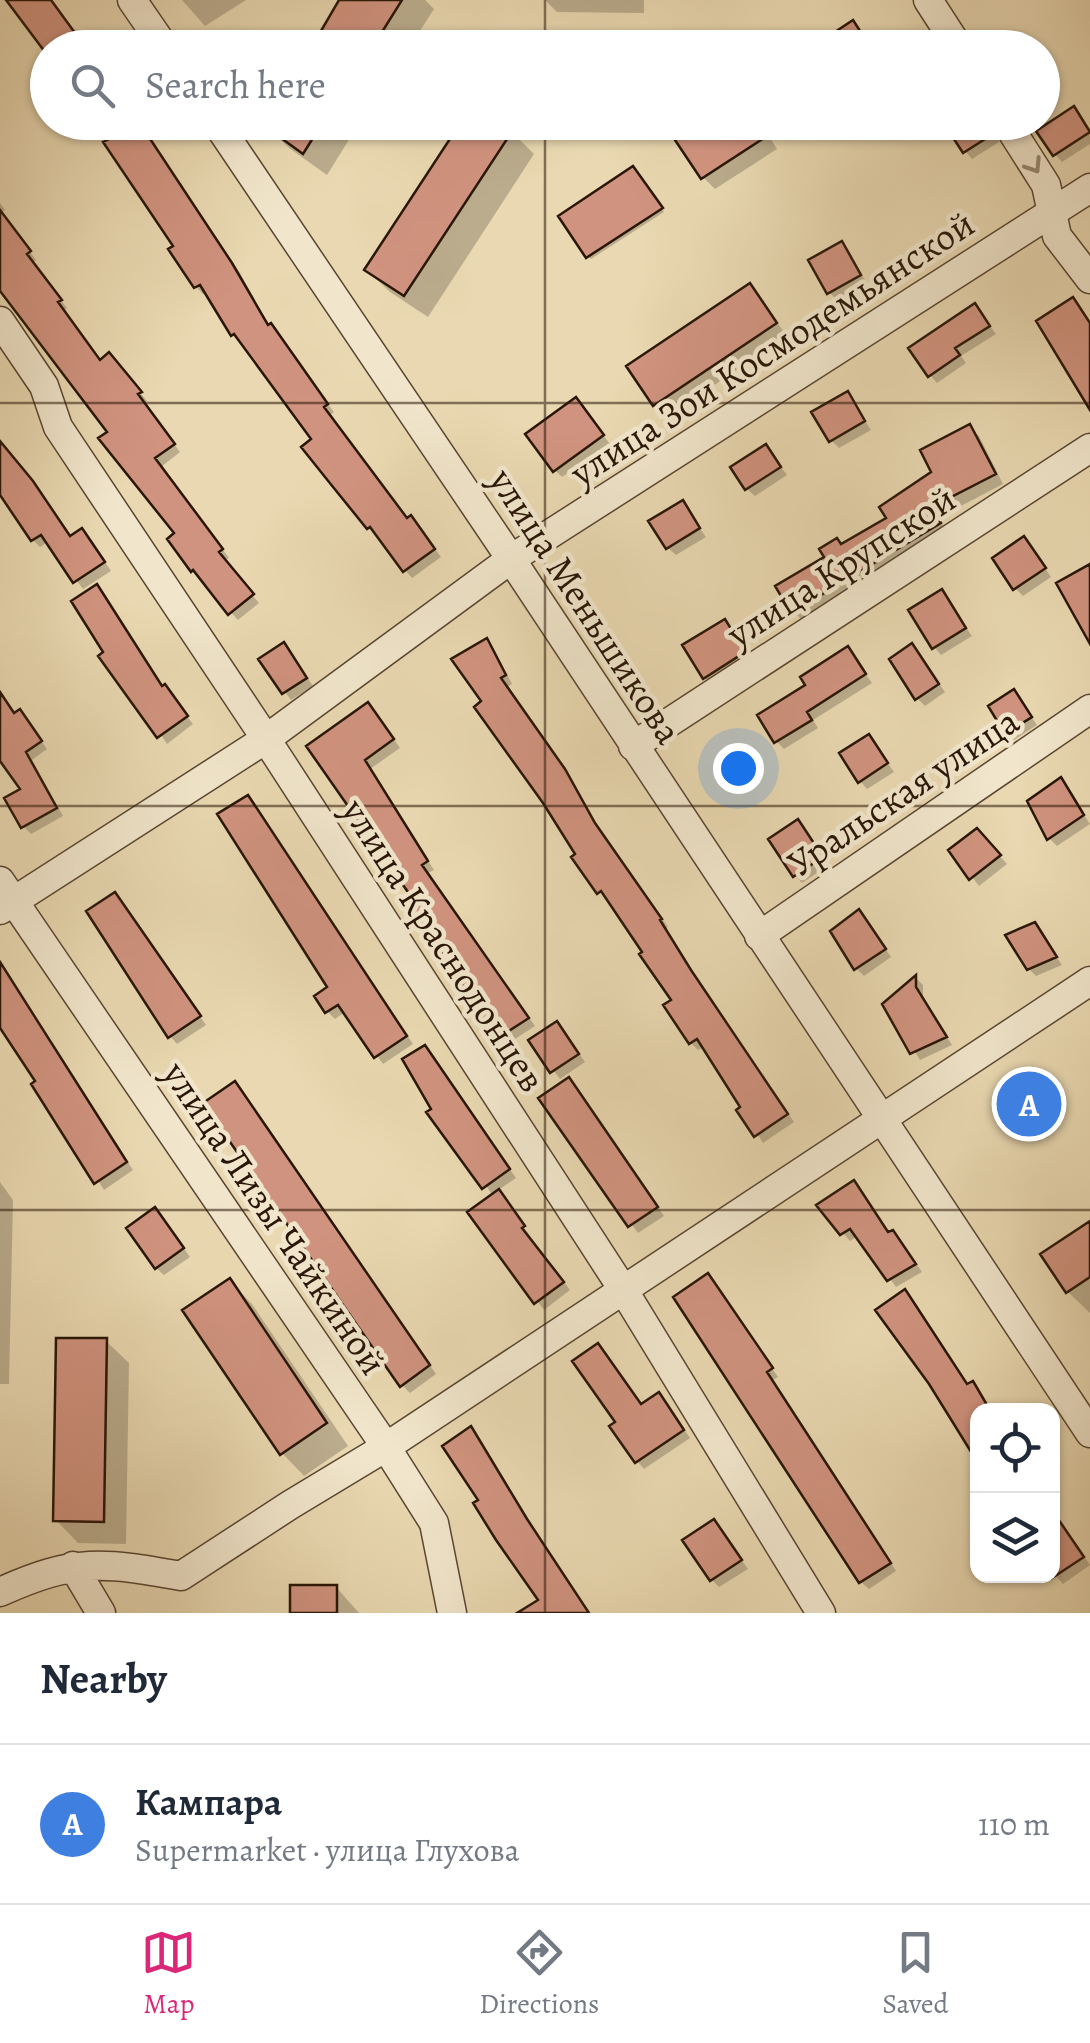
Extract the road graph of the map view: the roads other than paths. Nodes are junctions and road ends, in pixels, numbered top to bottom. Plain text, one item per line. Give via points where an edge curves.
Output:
1 (132, 0) edge
2 (928, 0) edge
3 (153, 30) edge
4 (947, 30) edge
5 (228, 140) edge
6 (1017, 140) edge
7 (1090, 188) edge
8 (1052, 214) junction
9 (1090, 280) edge
10 (0, 321) edge
11 (1090, 448) edge
12 (511, 558) junction
13 (1090, 710) edge
14 (266, 738) junction
15 (634, 746) junction
16 (4, 897) edge
17 (759, 936) junction
18 (1090, 981) edge
19 (882, 1121) junction
20 (624, 1291) junction
21 (1090, 1433) edge
22 (386, 1447) junction
23 (72, 1566) junction
24 (0, 1592) edge
25 (100, 1613) edge
26 (452, 1613) edge
27 (822, 1613) edge

1 - 3 street
2 - 4 street
5 - 12 street, улица Меньшикова
6 -> 8 street via 1046,185
7 - 8 street, улица Зои Космодемьянской
8 - 9 street via 1057,236
8 - 12 street, улица Зои Космодемьянской
10 - 14 street, улица Краснодонцев via 44,386 58,427
11 - 15 street, улица Крупской
12 - 14 street, улица Зои Космодемьянской
12 - 15 street, улица Меньшикова
13 - 17 street, Уральская улица
14 - 16 street, улица Зои Космодемьянской
14 - 20 street, улица Краснодонцев
15 - 17 street, улица Меньшикова
16 - 22 street, улица Лизы Чайкиной
17 - 19 street, улица Меньшикова
18 - 19 street
19 - 20 street
19 - 21 street, улица Меньшикова
20 - 22 street
20 - 27 street, улица Краснодонцев
22 - 23 street via 182,1576 117,1565
22 - 26 street, улица Лизы Чайкиной via 434,1523
23 - 24 street
23 - 25 street

